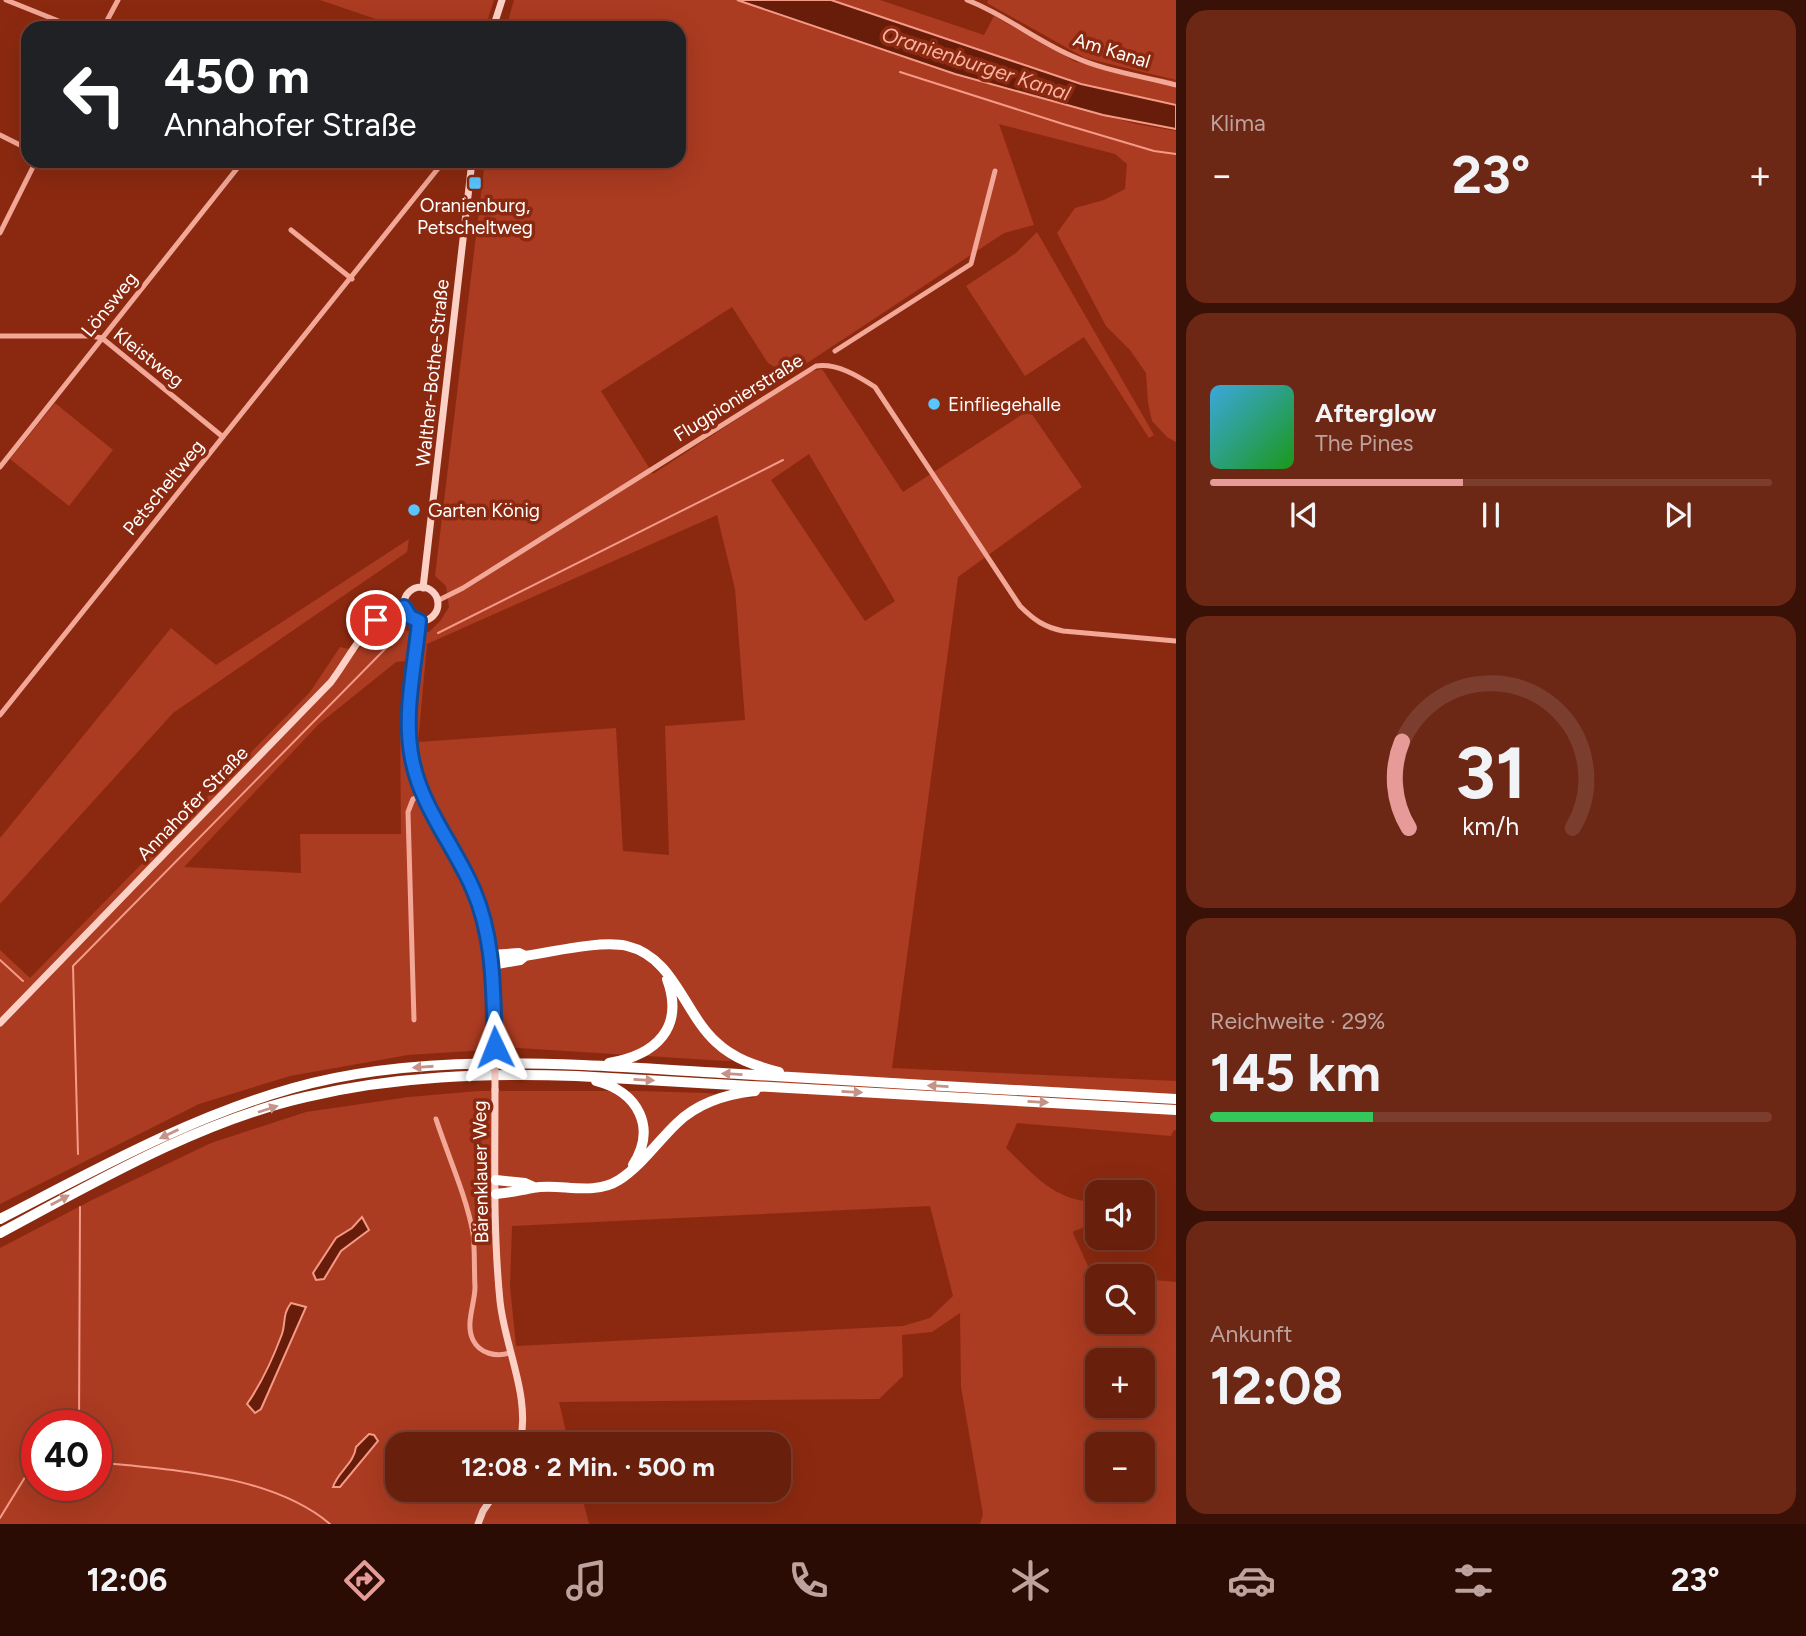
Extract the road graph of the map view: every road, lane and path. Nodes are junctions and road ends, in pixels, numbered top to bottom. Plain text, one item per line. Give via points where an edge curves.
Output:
1 (6, 0) edge
2 (118, 0) edge
3 (502, 0) edge
4 (967, 0) edge
5 (58, 21) edge
6 (107, 21) edge
7 (495, 21) edge
8 (1176, 85) edge
9 (0, 135) edge
10 (21, 146) edge
11 (32, 168) edge
12 (237, 168) edge
13 (439, 168) edge
14 (471, 168) edge
15 (995, 172) dead end
16 (291, 230) dead end
17 (0, 233) edge
18 (352, 279) junction
19 (0, 336) edge
20 (102, 338) junction
21 (835, 351) dead end
22 (223, 437) junction
23 (0, 467) edge
24 (423, 588) junction
25 (437, 601) junction
26 (404, 607) junction
27 (419, 621) junction
28 (1176, 642) edge
29 (2, 707) edge
30 (0, 715) edge
31 (422, 795) junction
32 (491, 960) junction
33 (665, 972) junction
34 (414, 1020) dead end
35 (0, 1023) edge
36 (590, 1066) junction
37 (576, 1076) junction
38 (800, 1077) junction
39 (784, 1088) junction
40 (1176, 1099) edge
41 (1176, 1110) edge
42 (436, 1119) dead end
43 (626, 1175) junction
44 (496, 1180) junction
45 (534, 1187) junction
46 (496, 1194) junction
47 (0, 1219) edge
48 (0, 1233) edge
49 (510, 1353) junction
50 (523, 1432) edge
51 (489, 1502) edge
52 (478, 1524) edge

1 - 5 street
2 - 6 street
3 - 7 street
4 - 8 street, Am Kanal via 1085,62
9 - 10 street
11 - 17 street
12 - 20 street, Lönsweg
13 - 18 street, Petscheltweg
14 - 24 street, Walther-Bothe-Straße
15 - 21 street via 971,264
16 - 18 street
18 - 22 street, Petscheltweg
19 - 20 street, Kleistweg
20 - 22 street, Kleistweg
20 - 23 street, Lönsweg
22 - 29 street, Petscheltweg
24 - 25 street
24 - 26 street via 408,593
25 - 27 street via 433,615
25 - 28 street, Flugpionierstraße via 824,365 857,375 875,387 1031,617 1045,627 1063,631
26 - 27 street
26 - 35 street, Annahofer Straße via 376,620 331,682
27 - 31 street, Bärenklauer Weg via 408,717
29 - 30 street, Petscheltweg
31 - 32 street, Bärenklauer Weg via 475,892
31 - 34 street via 413,799 408,812
32 - 33 highway via 519,953 624,945 652,958
32 - 44 street, Bärenklauer Weg, bridge
33 - 36 highway via 672,1013 661,1039 636,1057
33 - 38 highway via 704,1030 729,1053
38 -> 36 highway
36 -> 47 highway via 399,1069 294,1087 202,1118
37 -> 39 highway
37 - 43 highway via 619,1089 640,1114 642,1146
48 -> 37 highway via 208,1128 302,1097 399,1080
40 -> 38 highway
39 -> 41 highway
39 - 43 highway via 737,1093 706,1103 677,1123
42 - 49 street, Bärenklauer Weg via 473,1234 471,1336 489,1354
43 - 45 highway via 595,1188
44 - 45 highway
44 - 46 street, Bärenklauer Weg
45 - 46 highway
46 - 49 street, Bärenklauer Weg via 500,1302
49 - 50 street, Bärenklauer Weg via 523,1402
51 - 52 street

